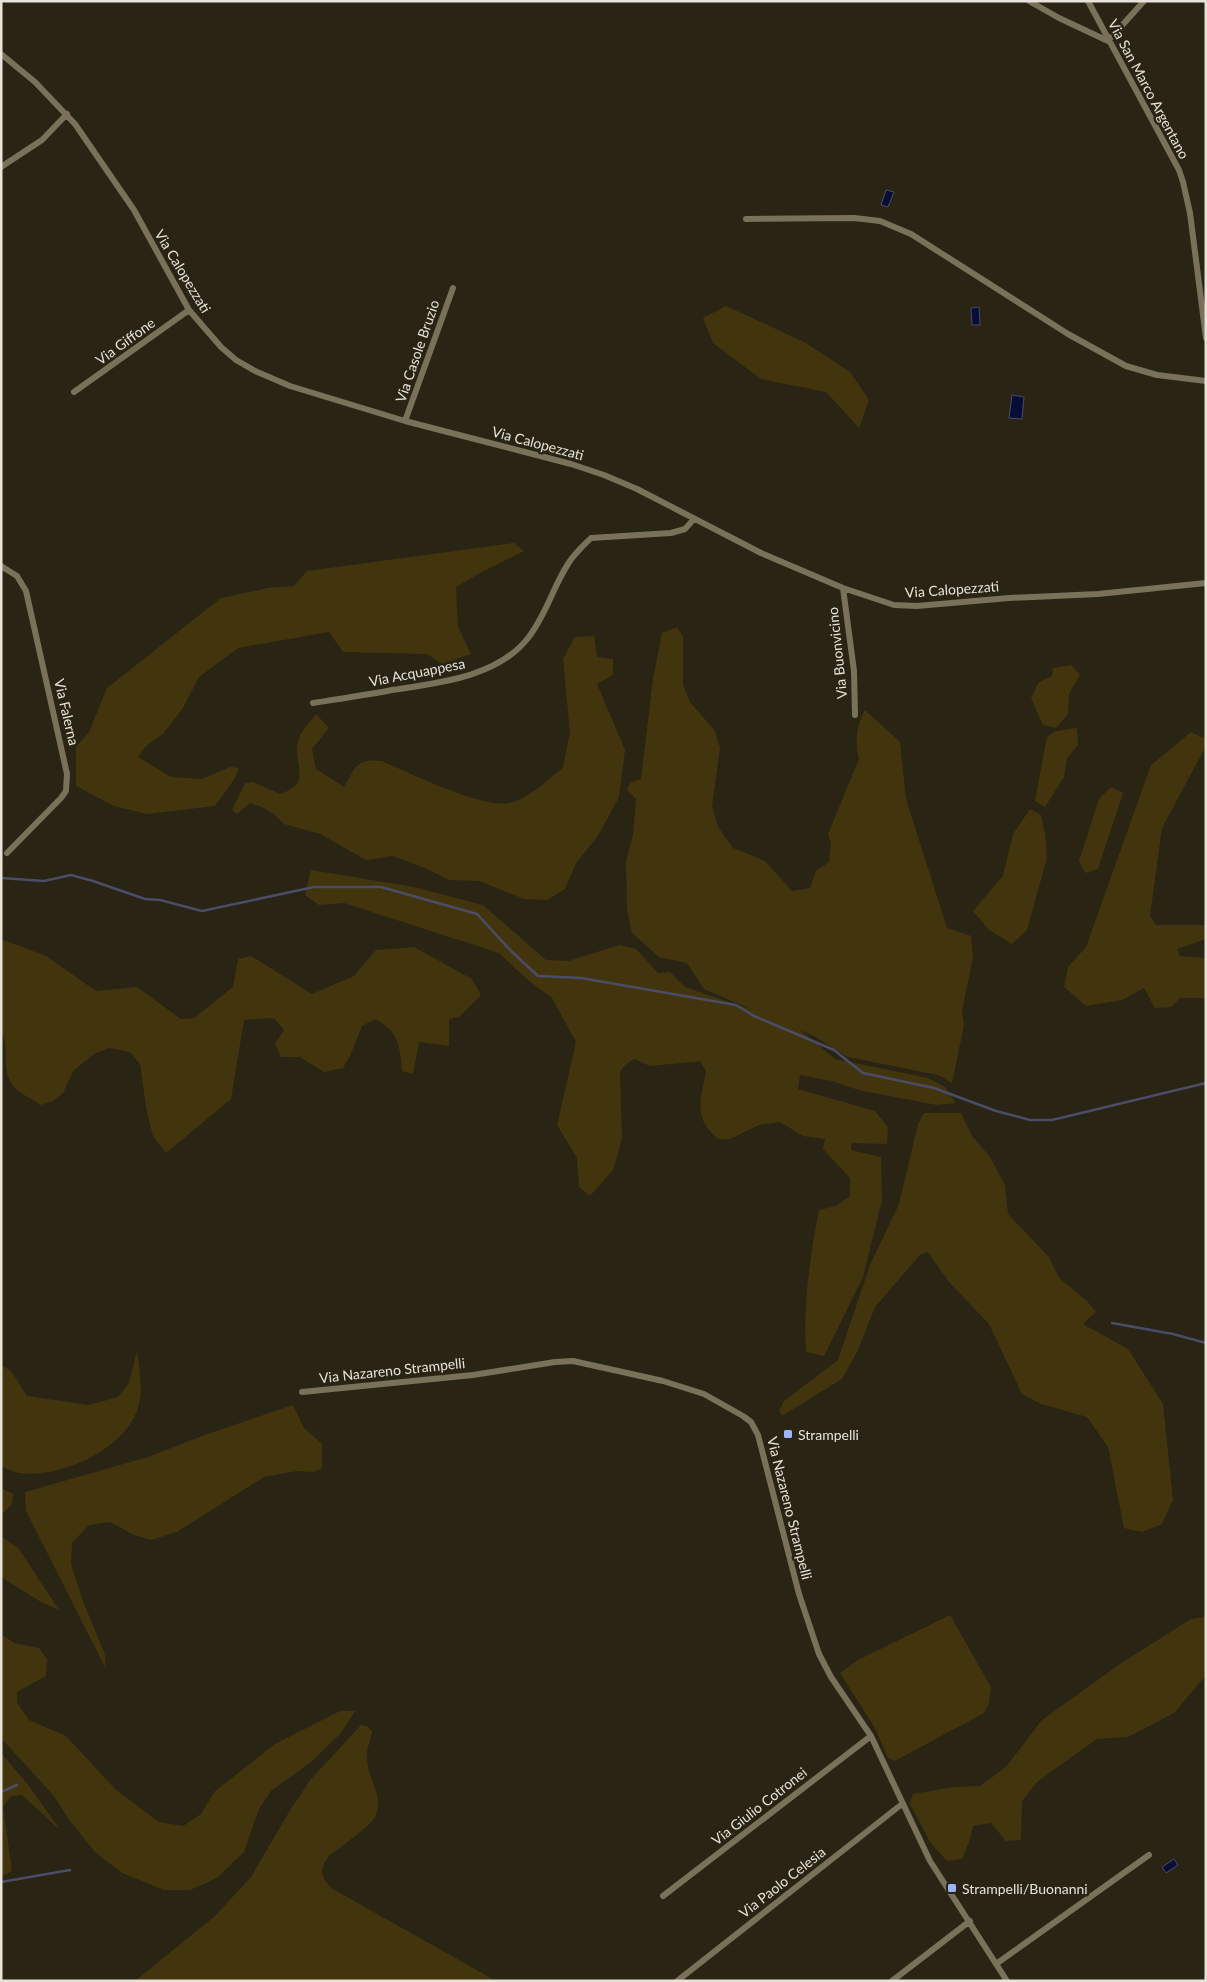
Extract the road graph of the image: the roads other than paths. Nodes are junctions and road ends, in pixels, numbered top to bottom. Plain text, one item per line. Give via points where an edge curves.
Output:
1 (1029, 1) edge
2 (1088, 1) edge
3 (1144, 1) edge
4 (1108, 41) junction
5 (1, 54) edge
6 (67, 114) junction
7 (1, 168) edge
8 (746, 219) dead end
9 (453, 288) dead end
10 (189, 310) junction
11 (1206, 338) edge
12 (1206, 381) edge
13 (74, 392) dead end
14 (406, 421) junction
15 (694, 519) junction
16 (1, 566) edge
17 (1206, 583) edge
18 (843, 588) junction
19 (313, 703) dead end
20 (855, 715) dead end
21 (6, 853) dead end
22 (302, 1392) dead end
23 (870, 1736) junction
24 (902, 1804) junction
25 (1149, 1855) dead end
26 (663, 1896) dead end
27 (970, 1921) junction
28 (996, 1964) junction
29 (677, 1981) edge
30 (892, 1981) edge
31 (1007, 1981) edge

1 - 4 street
2 - 4 street, Via San Marco Argentano
3 - 4 street
4 - 11 street, Via San Marco Argentano via 1183,182
5 - 6 street, Via Calopezzati via 30,76
6 - 7 street via 42,140
6 - 10 street, Via Calopezzati via 134,210
8 - 12 street via 854,218 892,225 921,239 1112,359 1150,374
9 - 14 street, Via Casole Bruzio
10 - 13 street, Via Giffone
10 - 14 street, Via Calopezzati via 221,347 255,371 290,386
14 - 15 street, Via Calopezzati via 596,472
15 - 18 street, Via Calopezzati via 761,553
15 - 19 street, Via Acquappesa via 685,529 671,533 591,538 569,562 528,638 496,664 466,676 438,682
16 - 21 street, Via Falerna via 17,576 26,592 67,774 66,791 61,798
17 - 18 street, Via Calopezzati via 911,606 885,602
18 - 20 street, Via Buonvicino via 855,680
22 - 23 street, Via Nazareno Strampelli via 473,1375 570,1361 678,1385 735,1410 751,1422 758,1435 798,1594 815,1645
23 - 24 street, Via Nazareno Strampelli
23 - 26 street, Via Giulio Cotronei
24 - 27 street, Via Nazareno Strampelli via 927,1855
24 - 29 street, Via Paolo Celesia
25 - 28 street
27 - 28 street, Via Nazareno Strampelli
27 - 30 street
28 - 31 street, Via Nazareno Strampelli

